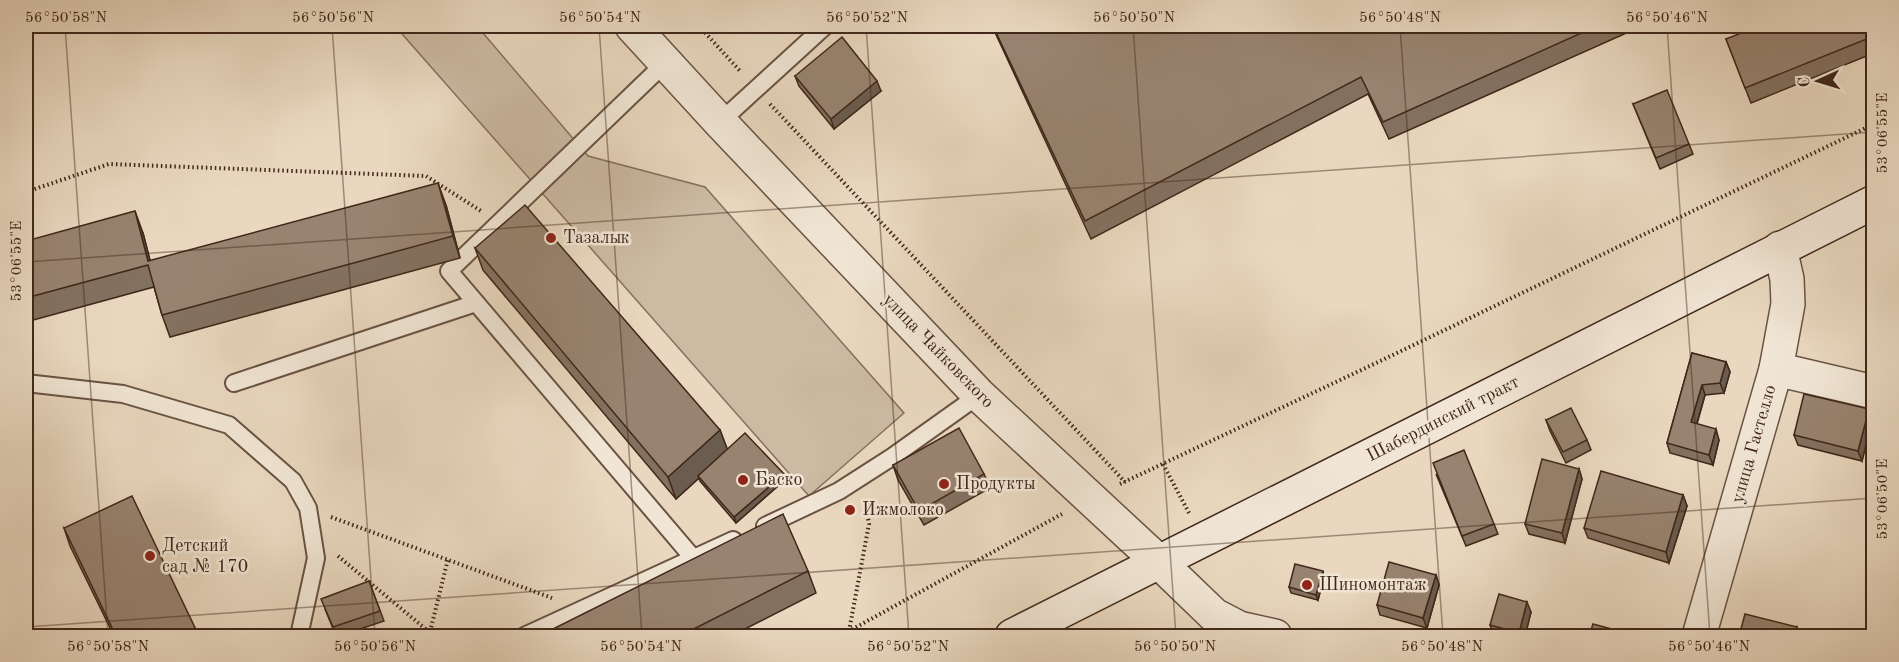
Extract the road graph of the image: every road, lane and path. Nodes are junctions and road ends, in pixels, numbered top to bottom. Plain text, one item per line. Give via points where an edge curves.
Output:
1 (632, 26) edge
2 (699, 26) edge
3 (825, 26) edge
4 (665, 63) junction
5 (756, 88) junction
6 (720, 122) junction
7 (1874, 124) edge
8 (26, 192) edge
9 (1874, 202) edge
10 (499, 223) junction
11 (1780, 248) junction
12 (476, 303) junction
13 (1374, 364) dead end
14 (1776, 369) junction
15 (234, 382) dead end
16 (26, 383) edge
17 (1874, 392) edge
18 (979, 395) junction
19 (860, 478) junction
20 (1125, 482) dead end
21 (308, 508) junction
22 (312, 534) junction
23 (694, 559) junction
24 (448, 560) junction
25 (1160, 563) junction
26 (584, 609) junction
27 (429, 634) edge
28 (299, 636) edge
29 (434, 636) edge
30 (524, 636) edge
31 (845, 636) edge
32 (1012, 636) edge
33 (1275, 636) edge
34 (1699, 636) edge

1 - 4 street, улица Чайковского
2 - 5 path
3 - 5 lane
4 - 6 street, улица Чайковского
4 - 10 lane
5 - 6 lane
5 - 20 path
6 - 18 street, улица Чайковского
7 - 13 path
8 - 10 path via 109,164 426,176
9 - 11 street, Шабердинский тракт
10 - 12 lane via 449,271
11 - 14 street, улица Гастелло via 1788,279 1788,304
11 - 25 street, Шабердинский тракт
12 - 15 lane
12 - 23 lane
14 - 17 street
14 - 34 street, улица Гастелло
16 - 21 lane via 123,394 229,425 292,481
18 - 19 lane
18 - 25 street, улица Чайковского
19 - 23 lane
19 - 31 path via 869,524
21 - 22 lane
21 - 24 path
22 - 27 path
22 - 28 lane via 316,558
23 - 26 lane
24 - 26 path
24 - 27 path
25 - 32 street, Шабердинский тракт
25 - 33 street, улица Чайковского via 1214,615 1239,628
26 - 30 lane
27 - 29 path

